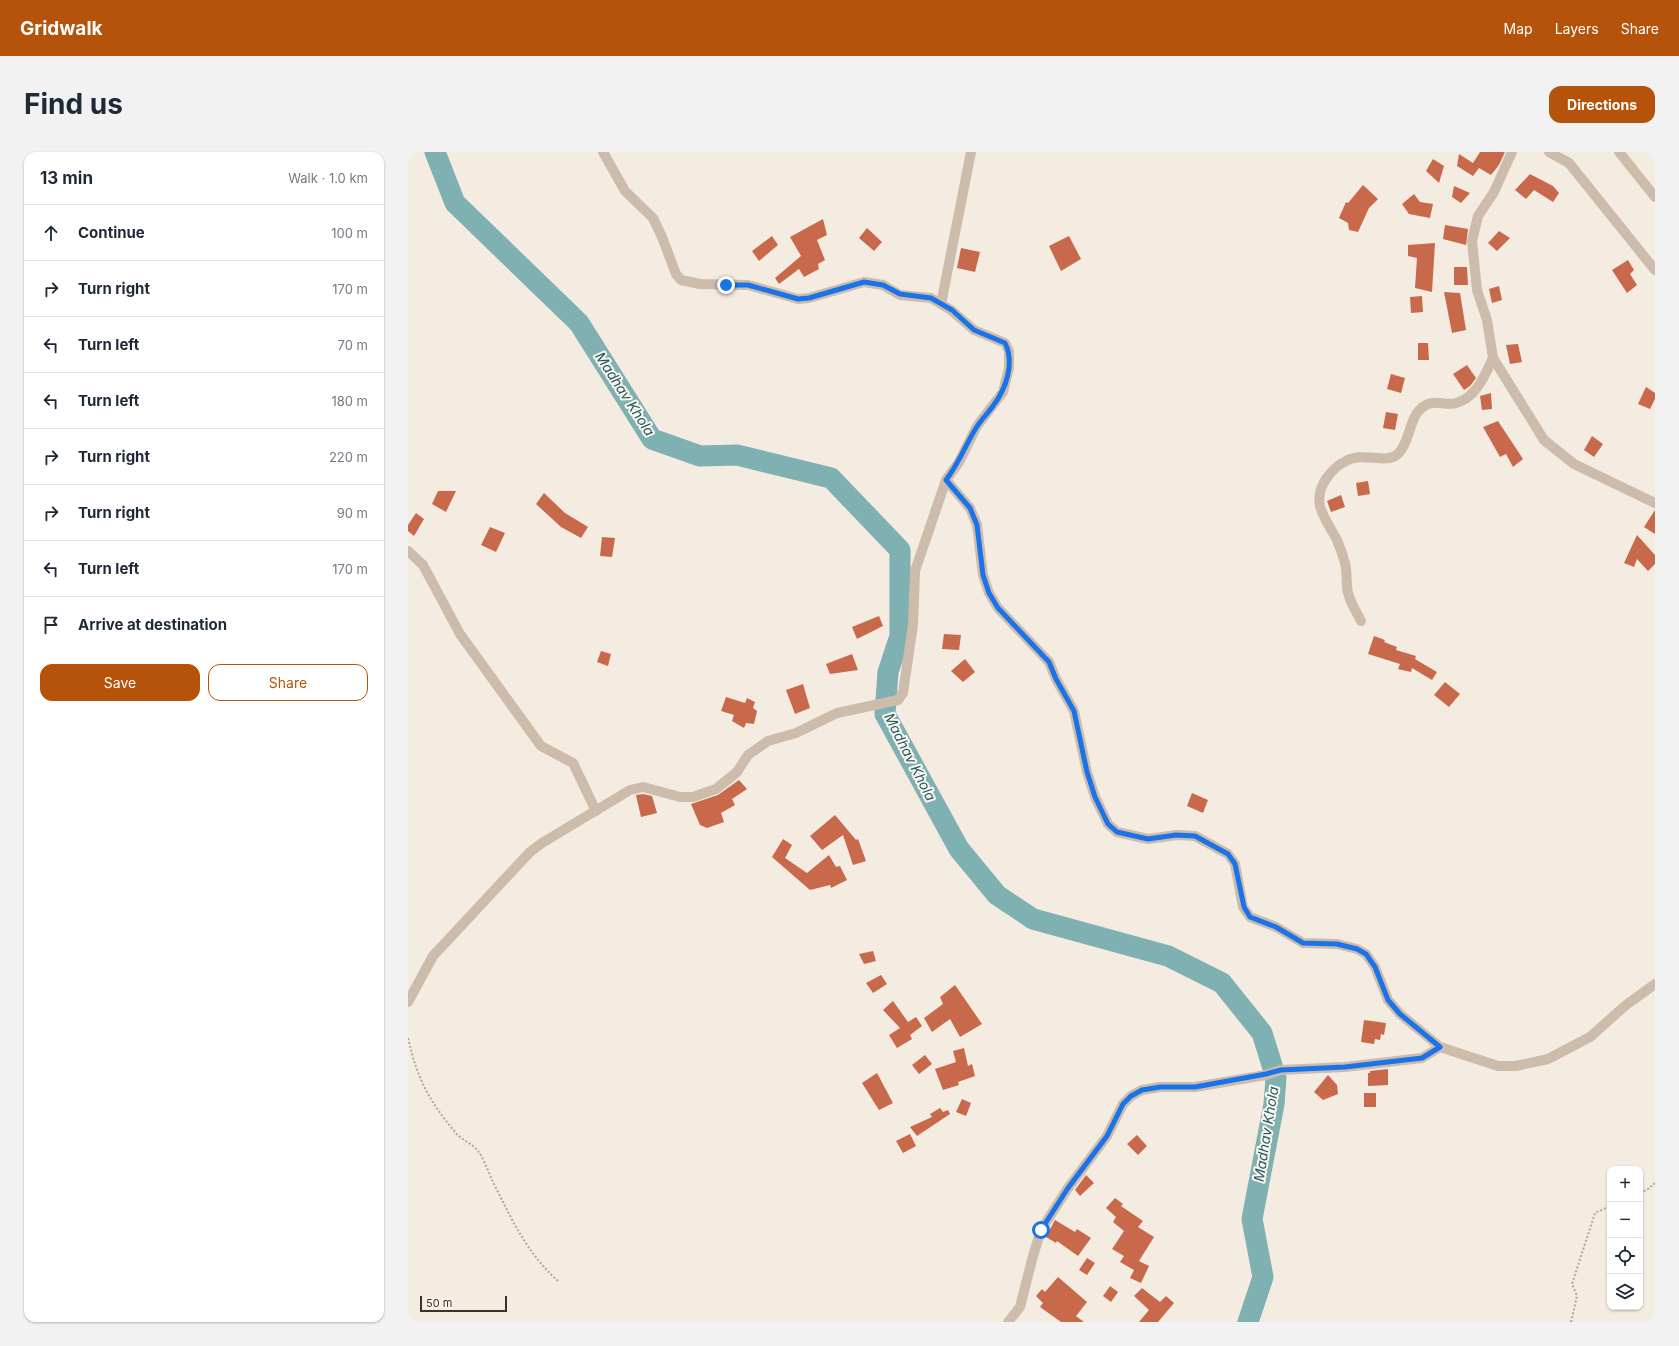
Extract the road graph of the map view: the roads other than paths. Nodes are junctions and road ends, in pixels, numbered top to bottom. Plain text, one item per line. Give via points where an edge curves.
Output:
1 (603, 152) edge
2 (971, 152) edge
3 (1512, 152) edge
4 (1549, 152) edge
5 (1619, 152) edge
6 (1655, 197) edge
7 (1655, 270) edge
8 (941, 304) junction
9 (1493, 358) junction
10 (946, 480) junction
11 (1655, 503) edge
12 (408, 551) edge
13 (1361, 621) dead end
14 (596, 811) junction
15 (1655, 984) edge
16 (408, 1002) edge
17 (1440, 1047) junction
18 (1008, 1322) edge

1 - 8 street via 625,191 653,218 676,274 681,280 700,284 748,285 798,299 864,282 883,285 900,294 931,298
2 - 8 street
3 - 9 street via 1494,192 1478,216 1472,241 1477,290 1487,320
4 - 7 street via 1569,163
5 - 6 street
8 - 10 street via 952,310 974,330 1005,343 1009,351 1009,368 1003,392 977,426 959,462
9 - 11 street via 1544,440 1574,464
9 - 13 street via 1472,394 1456,403 1429,403 1417,412 1404,445 1397,454 1389,459 1362,456 1346,460 1331,472 1320,488 1320,505 1325,521 1337,541 1345,564 1348,596
10 - 14 street via 916,571 914,625 903,693 898,700 837,712 796,733 768,741 748,755 737,772 716,789 680,798 643,786 630,790
10 - 17 street via 970,508 977,525 983,575 989,593 998,608 1049,662 1074,711 1087,772 1108,824 1117,832 1148,839 1176,835 1195,836 1228,854 1235,864 1244,907 1250,917 1276,927 1303,943 1337,944 1366,954 1375,967 1388,1000 1400,1014
12 - 14 street via 424,565 460,634 541,746 573,763
14 - 16 street via 530,852 433,956
15 - 17 street via 1626,1005 1590,1037 1548,1059 1516,1066 1498,1066
17 - 18 street via 1422,1058 1345,1067 1281,1070 1195,1087 1142,1090 1131,1096 1123,1104 1107,1136 1068,1188 1041,1230 1020,1307

